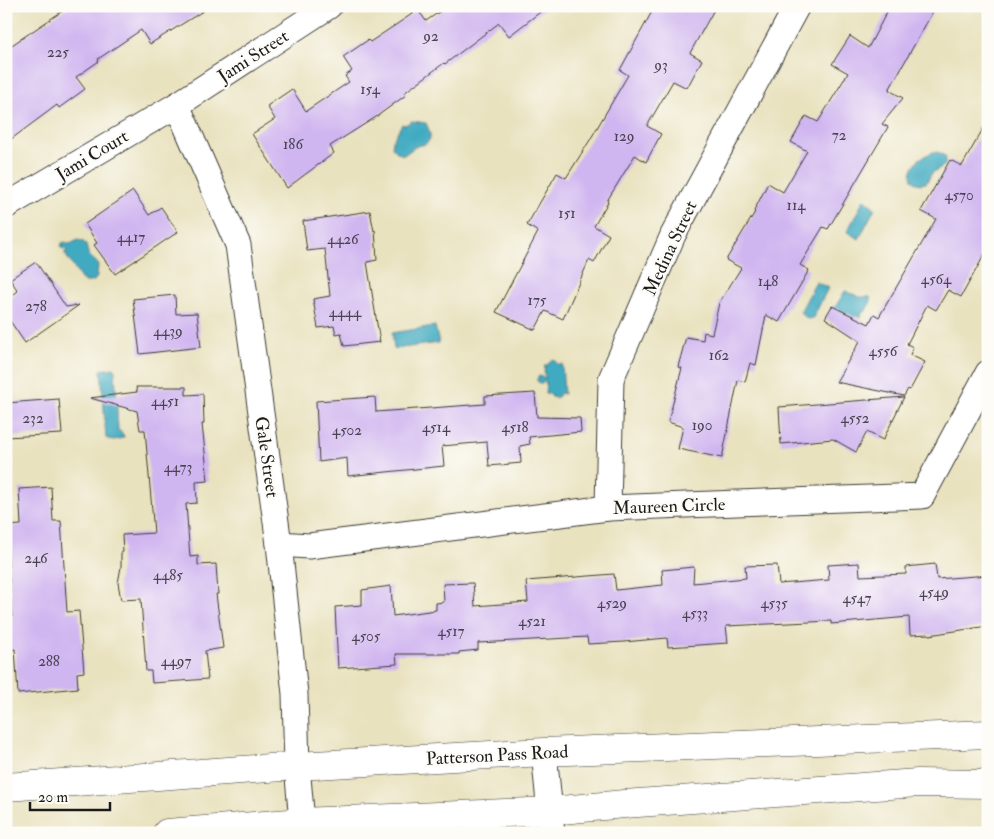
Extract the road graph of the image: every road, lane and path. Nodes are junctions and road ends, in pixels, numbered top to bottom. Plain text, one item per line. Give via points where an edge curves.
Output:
1 (329, 6) edge
2 (797, 6) edge
3 (177, 105) junction
4 (6, 206) edge
5 (988, 373) edge
6 (608, 508) junction
7 (279, 544) junction
8 (988, 734) edge
9 (544, 752) junction
10 (297, 766) junction
11 (988, 784) edge
12 (6, 787) edge
13 (302, 822) junction
14 (552, 822) edge
15 (167, 833) edge

1 - 3 street, Jami Street
2 - 6 street, Medina Street via 673,235 611,379
3 - 4 street, Jami Court
3 - 7 street, Gale Street via 238,245
5 - 6 street, Maureen Circle via 922,496
6 - 7 street, Maureen Circle via 310,546
7 - 10 street, Gale Street via 295,694
8 - 9 main road, Patterson Pass Road
9 - 10 main road, Patterson Pass Road
9 - 14 street
10 - 12 main road, Patterson Pass Road
10 - 13 street, Gale Street
11 - 14 main road via 918,783 634,804
13 - 14 main road
13 - 15 main road

